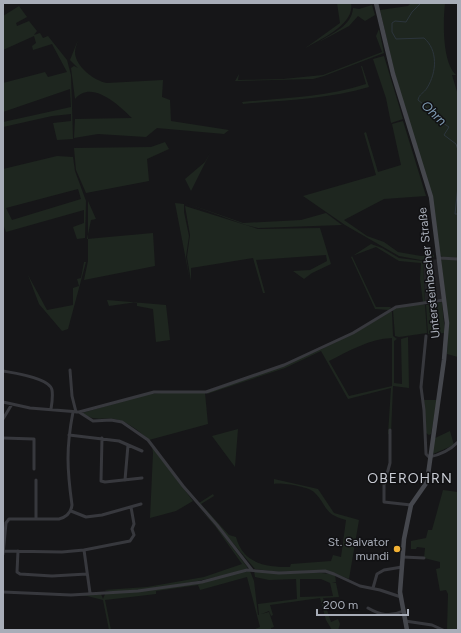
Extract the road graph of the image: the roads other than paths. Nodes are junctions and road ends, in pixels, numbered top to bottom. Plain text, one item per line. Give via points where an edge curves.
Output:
1 (376, 3) edge
2 (439, 258) junction
3 (458, 259) edge
4 (444, 300) junction
5 (426, 336) dead end
6 (70, 370) dead end
7 (3, 371) edge
8 (3, 402) edge
9 (12, 404) junction
10 (52, 410) junction
11 (76, 412) junction
12 (3, 419) edge
13 (390, 430) dead end
14 (69, 435) junction
15 (425, 437) junction
16 (3, 438) edge
17 (102, 438) junction
18 (432, 438) junction
19 (458, 442) edge
20 (128, 445) junction
21 (142, 450) dead end
22 (429, 457) junction
23 (34, 469) dead end
24 (142, 478) dead end
25 (36, 480) dead end
26 (125, 480) junction
27 (141, 504) dead end
28 (411, 505) junction
29 (131, 507) junction
30 (71, 511) junction
31 (36, 519) junction
32 (4, 540) edge
33 (4, 550) edge
34 (84, 550) junction
35 (18, 551) junction
36 (3, 554) edge
37 (403, 557) junction
38 (424, 558) dead end
39 (402, 567) junction
40 (252, 570) junction
41 (87, 574) junction
42 (373, 588) junction
43 (3, 592) edge
44 (90, 594) junction
45 (401, 598) junction
46 (368, 608) dead end
47 (403, 612) junction
48 (405, 621) junction
49 (407, 630) edge
50 (443, 630) edge

1 - 2 main road, Untersteinbacher Straße via 393,74 431,197
2 - 3 street
2 - 4 main road, Untersteinbacher Straße
4 - 11 street via 396,307 353,333 284,365 206,392 154,392
4 - 18 main road, Untersteinbacher Straße via 446,343
5 - 15 street via 421,387
6 - 11 street
7 - 10 street via 49,385 52,389
8 - 9 street
9 - 10 street
9 - 12 street
10 - 11 street
11 - 14 street
11 - 40 street via 93,421 122,422 148,440
13 - 28 street via 390,463 384,485 384,502
14 - 17 street
14 - 30 street via 67,461
15 - 18 street
15 - 22 street via 426,454
16 - 23 street via 34,439
17 - 20 street
17 - 26 street via 100,479 105,482
18 - 22 main road, Untersteinbacher Straße
19 - 22 street via 449,450
20 - 21 street
20 - 26 street
22 - 28 main road, Untersteinbacher Straße via 427,482
24 - 26 street
25 - 31 street
27 - 29 street
28 - 37 main road via 404,537
29 - 30 street via 86,517
29 - 34 street via 134,536 130,541
30 - 31 street via 59,519
31 - 32 street via 8,520
32 - 33 street
33 - 35 street
33 - 36 street
34 - 35 street
34 - 41 street
35 - 41 street via 17,572 20,574
37 - 38 street
37 - 39 main road
39 - 42 street via 377,574
39 - 45 main road
40 - 42 street via 279,573 314,571 334,574 360,586
40 - 44 street via 241,570 202,582 155,589
41 - 44 street
42 - 45 street
43 - 44 street
45 - 47 main road
46 - 47 street via 387,615
47 - 48 main road
48 - 49 main road
48 - 50 street via 432,625

